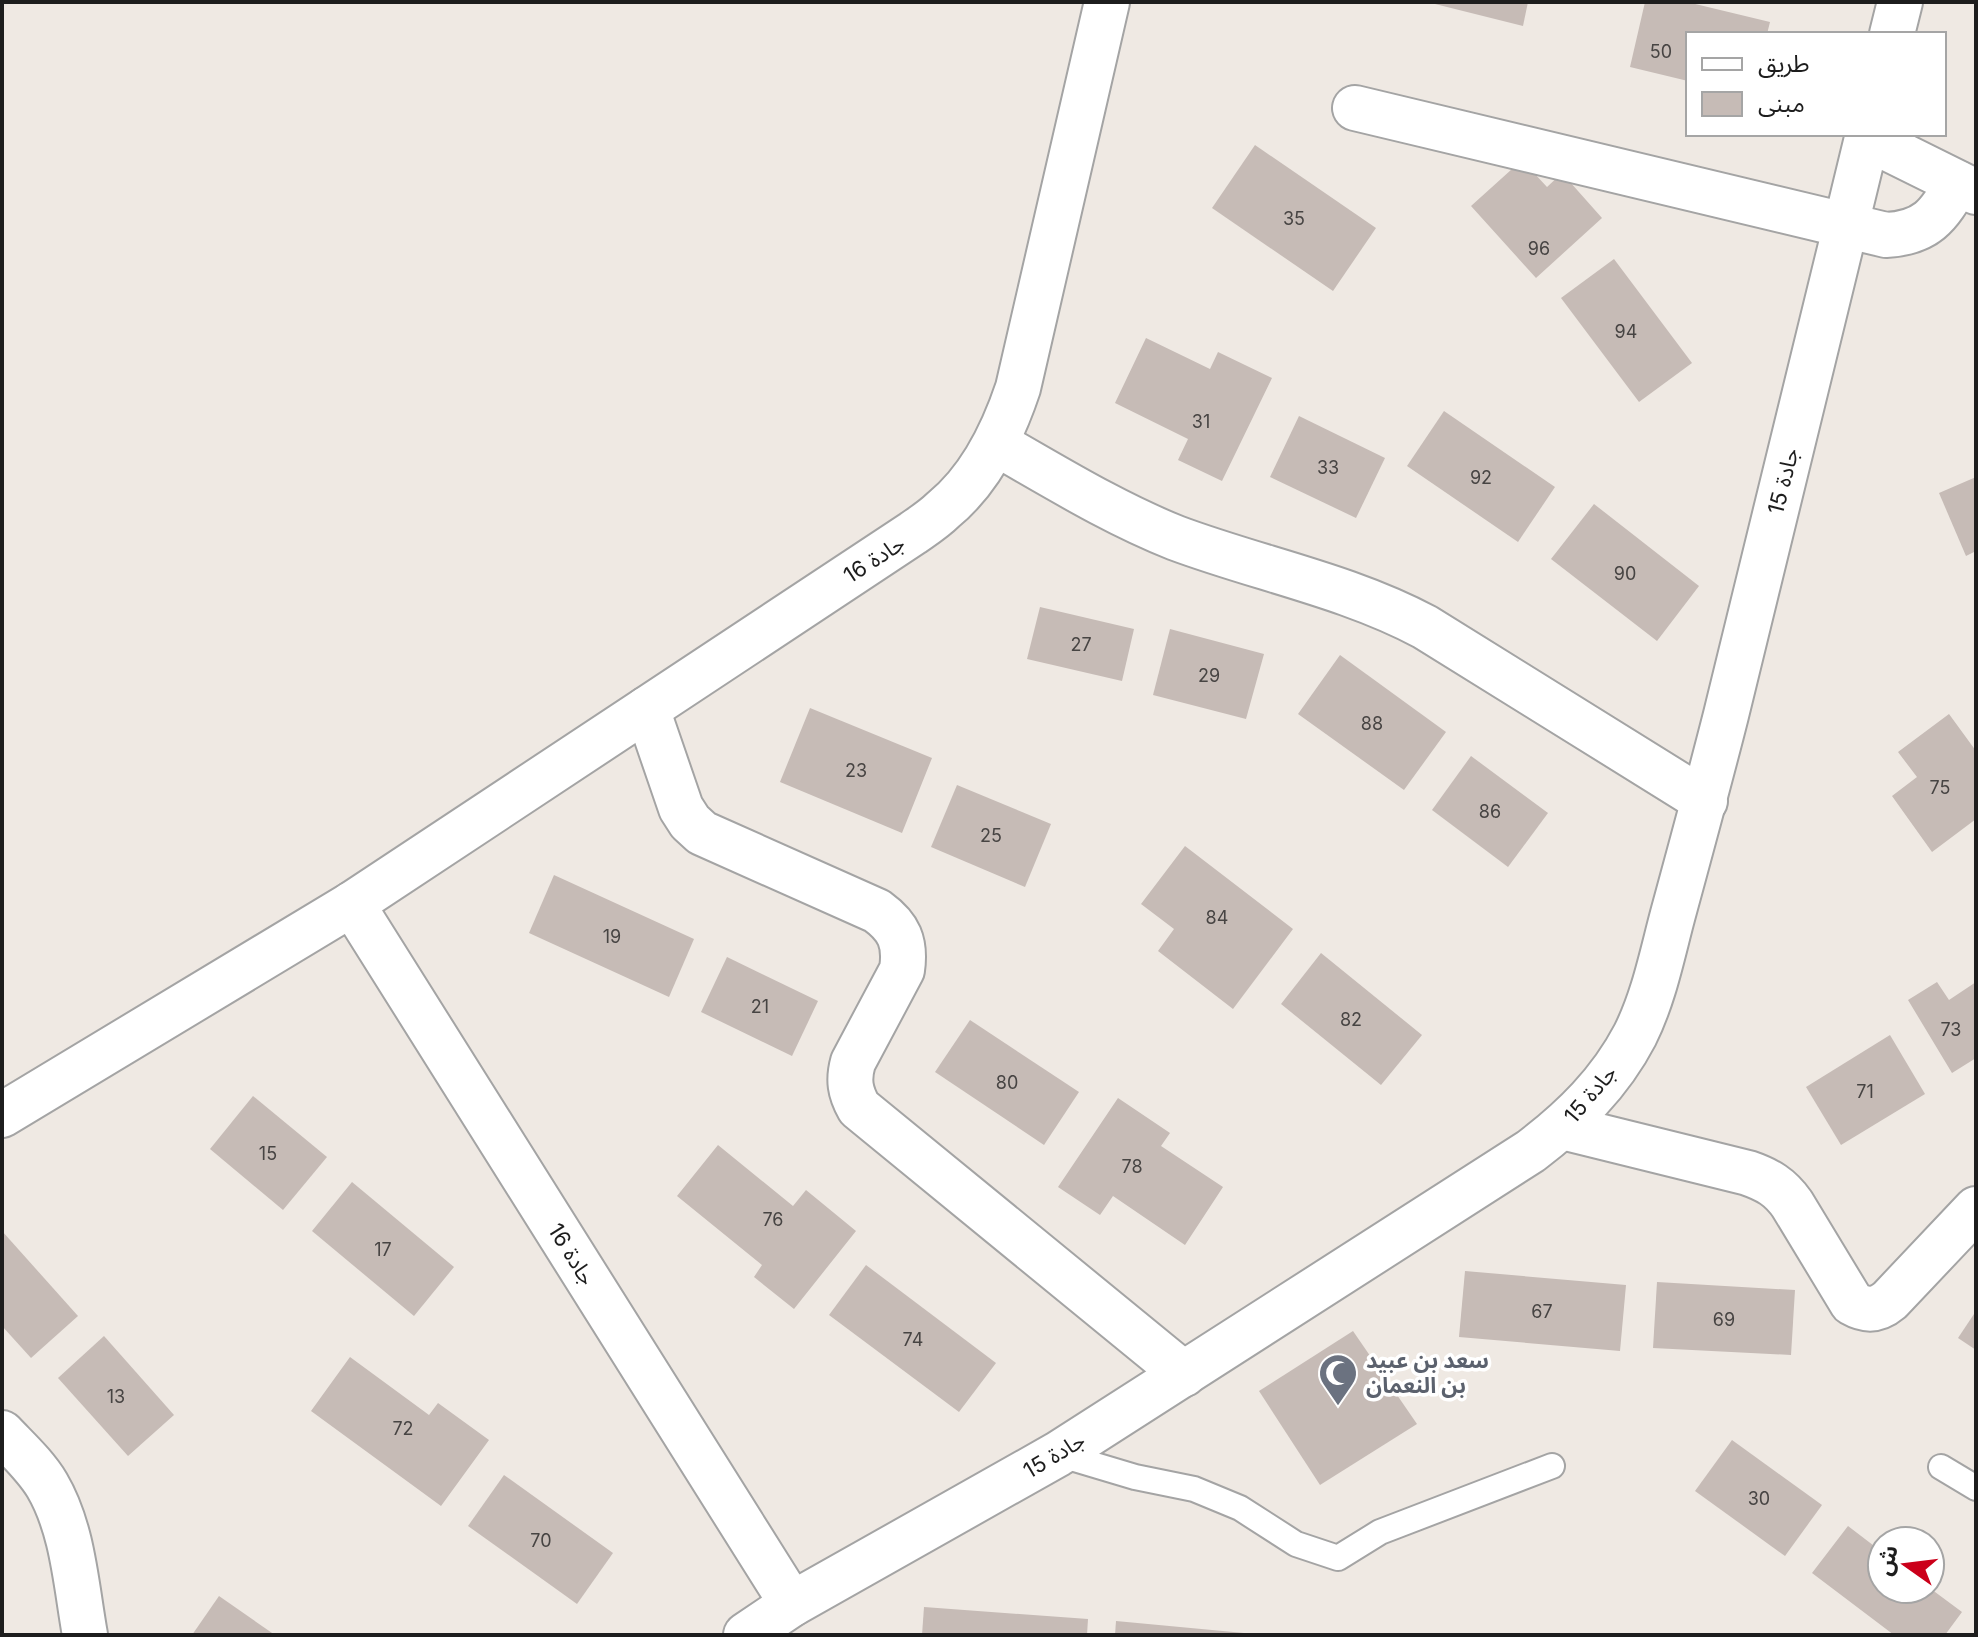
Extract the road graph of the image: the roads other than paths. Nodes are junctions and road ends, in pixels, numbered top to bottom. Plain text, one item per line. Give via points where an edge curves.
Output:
1 (1107, 2) edge
2 (1900, 2) edge
3 (1892, 32) edge
4 (1355, 108) dead end
5 (1868, 136) edge
6 (1967, 188) edge
7 (1845, 227) junction
8 (997, 444) junction
9 (647, 709) junction
10 (1705, 801) junction
11 (352, 904) junction
12 (2, 1115) edge
13 (1562, 1127) junction
14 (1976, 1209) edge
15 (1184, 1374) junction
16 (2, 1433) edge
17 (1058, 1454) junction
18 (1552, 1466) dead end
19 (1941, 1467) dead end
20 (1976, 1488) edge
21 (792, 1604) junction
22 (85, 1635) edge
23 (746, 1635) edge

1 - 8 street, جادة 16 via 1018,388
2 - 3 street
4 - 7 street
5 - 6 street
5 - 7 street, جادة 15
6 - 7 street via 1917,230 1886,235
7 - 10 street, جادة 15
8 - 9 street, جادة 16 via 946,509
8 - 10 street via 1153,528 1397,612
9 - 11 street, جادة 16
9 - 15 street via 681,808 702,833 877,911 896,930 902,942 902,970 850,1074 859,1108
10 - 13 street, جادة 15 via 1635,1035 1590,1100
11 - 12 street, جادة 16
11 - 21 street, جادة 16
13 - 14 street via 1774,1184 1792,1204 1852,1303 1867,1310 1890,1300
13 - 15 street, جادة 15
15 - 17 street, جادة 15
16 - 22 street via 46,1484 65,1525
17 - 18 lane via 1194,1489 1240,1508 1296,1544 1338,1558 1380,1532
17 - 21 street, جادة 15
19 - 20 lane
21 - 23 street, جادة 15

